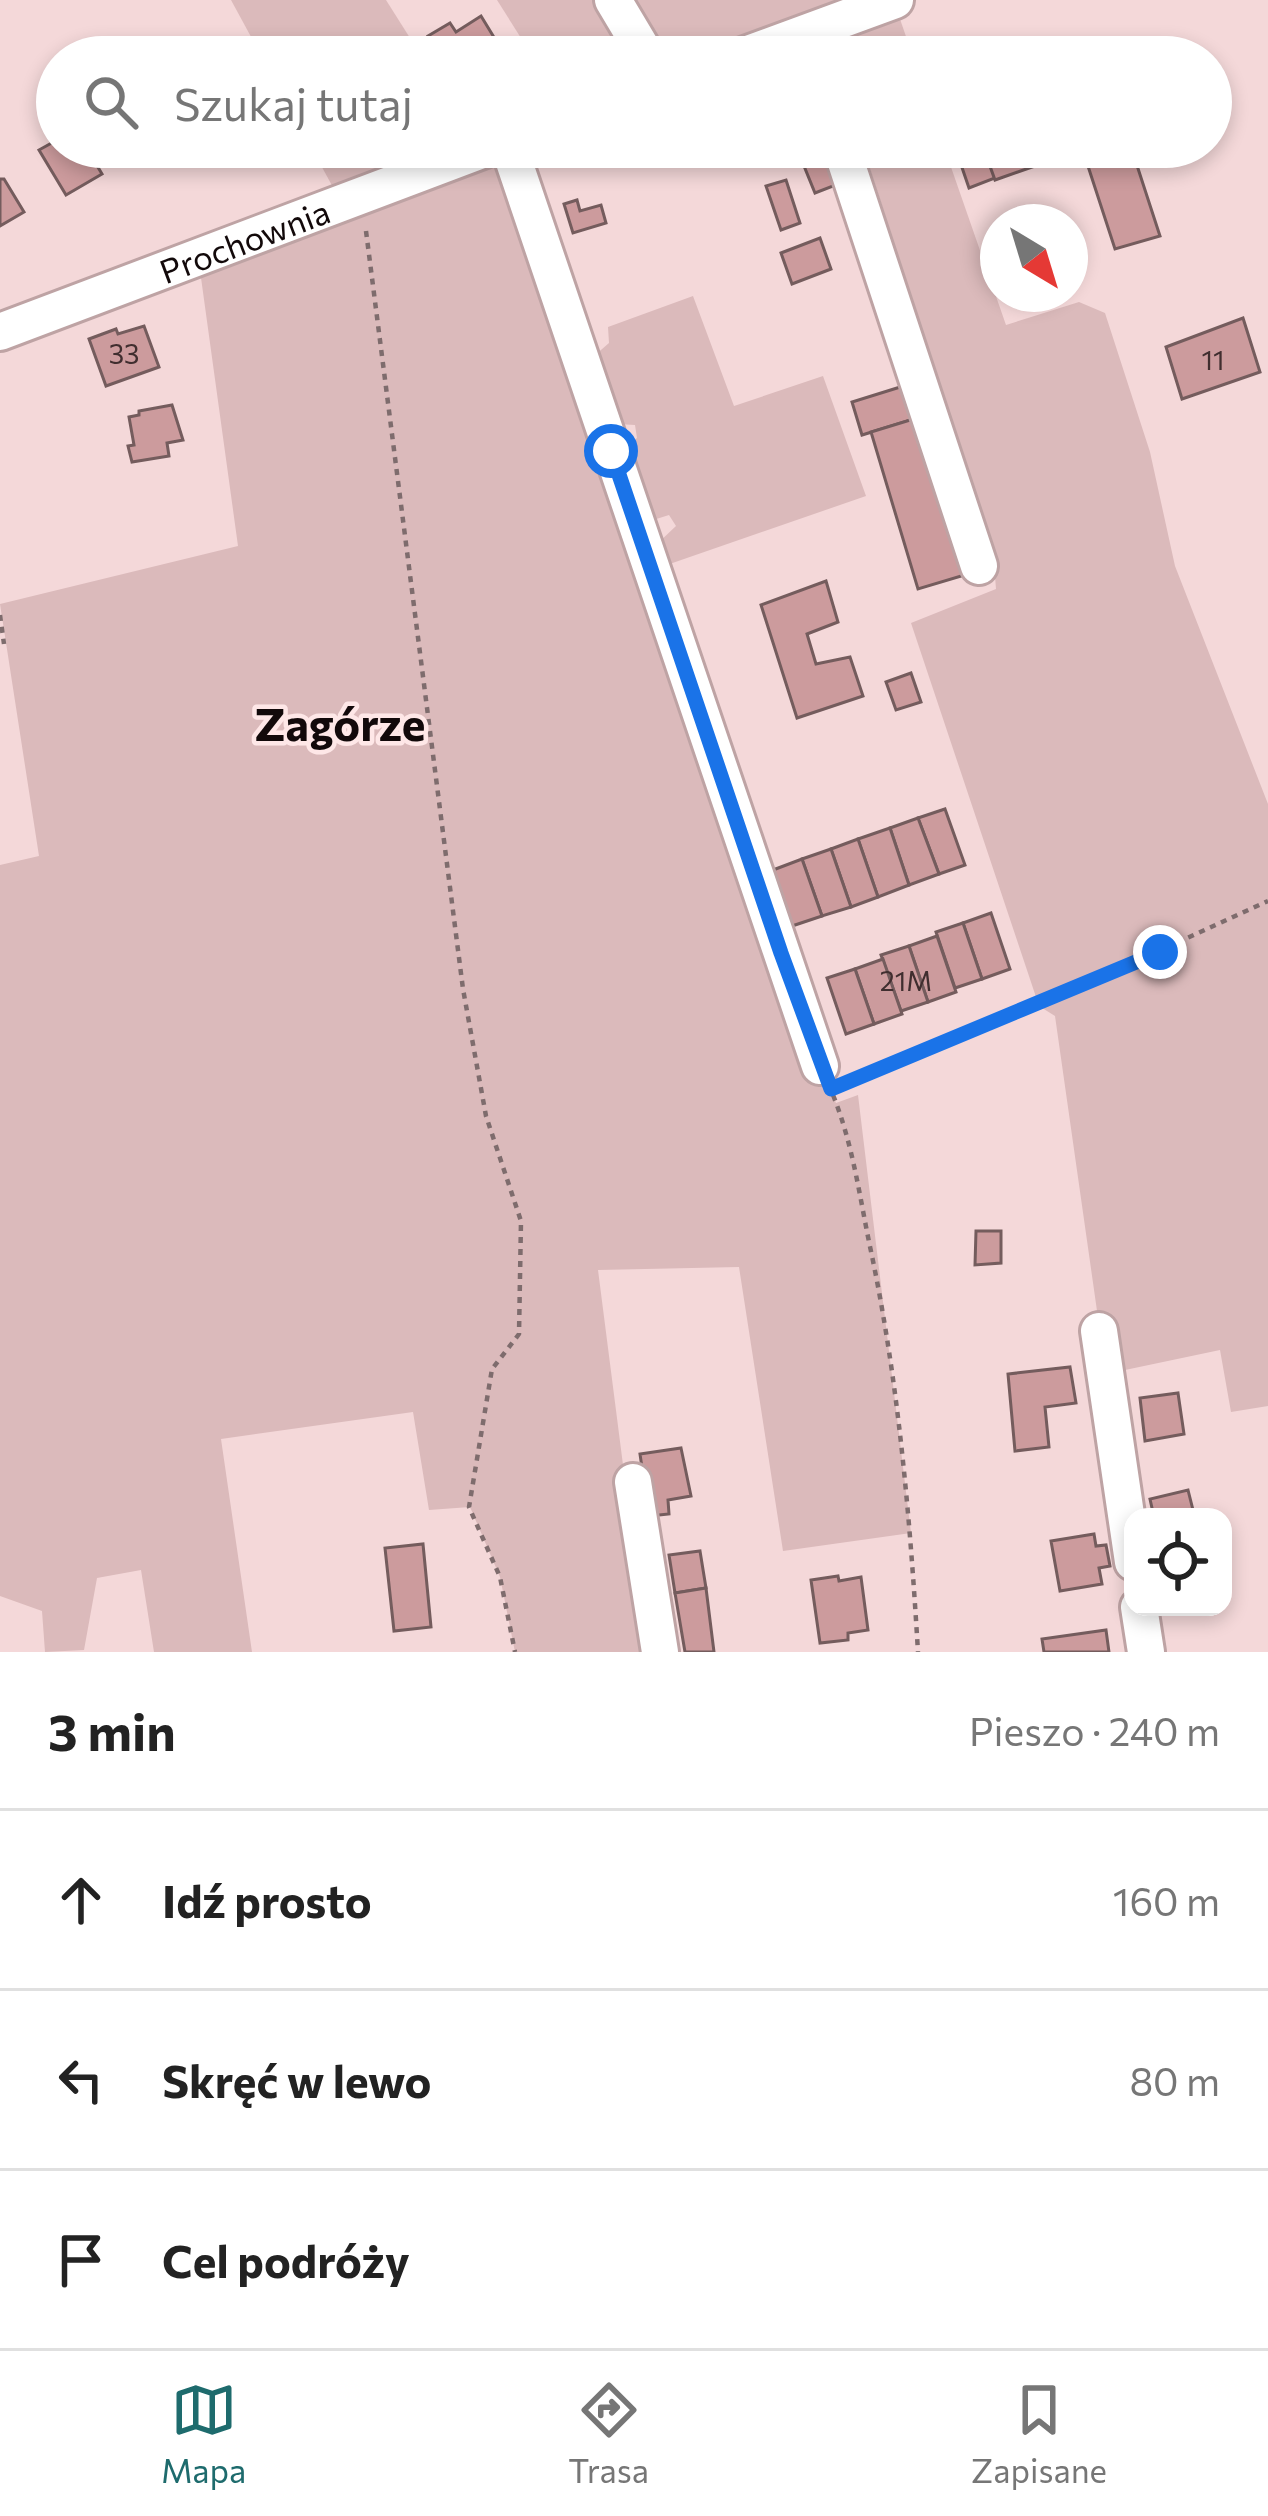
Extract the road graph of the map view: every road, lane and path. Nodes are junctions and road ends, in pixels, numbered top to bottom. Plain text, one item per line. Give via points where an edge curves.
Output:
1 (614, 0) edge
2 (896, 0) edge
3 (635, 36) edge
4 (832, 36) edge
5 (434, 168) edge
6 (515, 168) edge
7 (848, 168) edge
8 (362, 195) junction
9 (0, 332) edge
10 (979, 566) dead end
11 (0, 615) edge
12 (4, 644) dead end
13 (1268, 901) edge
14 (826, 1078) junction
15 (1099, 1331) dead end
16 (633, 1482) dead end
17 (1125, 1508) edge
18 (1140, 1616) edge
19 (515, 1652) edge
20 (660, 1652) edge
21 (918, 1652) edge
22 (1146, 1652) edge

1 - 3 street
2 - 4 street
5 - 8 street, Prochownia
6 - 14 street
7 - 10 street
8 - 9 street, Prochownia
8 - 19 path via 463,989 486,1115 521,1220 519,1334 492,1369 469,1507 500,1577
11 - 12 path
13 - 14 path via 1039,1006
14 - 21 path via 861,1185 886,1319
15 - 17 street
16 - 20 street
18 - 22 street

